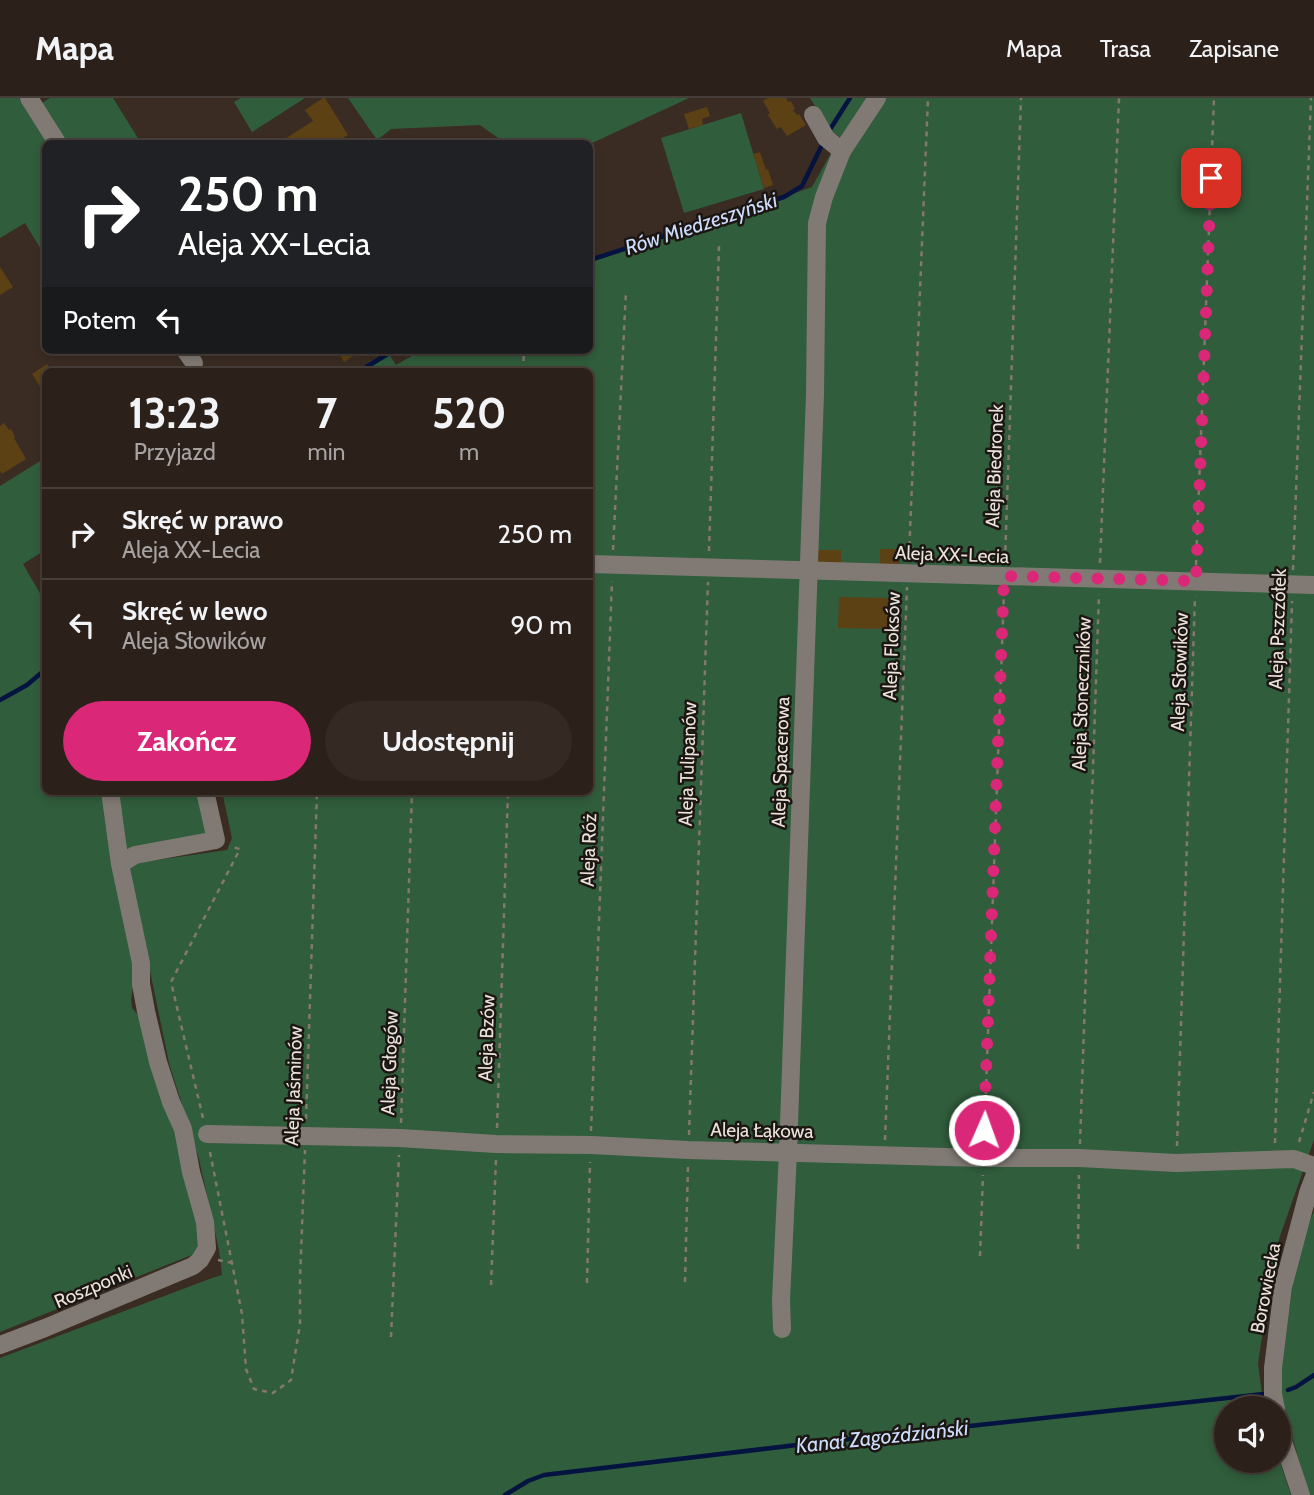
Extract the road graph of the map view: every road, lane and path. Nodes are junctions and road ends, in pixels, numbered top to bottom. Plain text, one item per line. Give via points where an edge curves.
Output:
1 (29, 98) edge
2 (877, 98) edge
3 (929, 98) edge
4 (1021, 98) edge
5 (1119, 98) edge
6 (1214, 98) edge
7 (1311, 98) edge
8 (813, 115) dead end
9 (55, 140) edge
10 (842, 151) junction
11 (719, 246) dead end
12 (626, 291) dead end
13 (429, 361) dead end
14 (429, 368) edge
15 (593, 564) edge
16 (612, 565) junction
17 (708, 568) junction
18 (809, 570) junction
19 (908, 574) junction
20 (1004, 576) junction
21 (1099, 579) junction
22 (1196, 581) junction
23 (1293, 584) junction
24 (1314, 585) edge
25 (111, 795) edge
26 (206, 795) edge
27 (317, 795) edge
28 (412, 795) edge
29 (508, 795) edge
30 (120, 864) junction
31 (1314, 1092) edge
32 (207, 1134) dead end
33 (305, 1137) junction
34 (400, 1139) junction
35 (496, 1144) junction
36 (591, 1145) junction
37 (688, 1150) junction
38 (788, 1152) junction
39 (885, 1154) junction
40 (983, 1158) junction
41 (1079, 1158) junction
42 (1294, 1159) junction
43 (1274, 1161) junction
44 (1176, 1163) junction
45 (1314, 1166) edge
46 (1314, 1177) edge
47 (1078, 1249) dead end
48 (980, 1256) dead end
49 (685, 1282) dead end
50 (587, 1283) dead end
51 (491, 1285) dead end
52 (782, 1329) dead end
53 (391, 1337) dead end
54 (0, 1345) edge
55 (291, 1380) dead end
56 (1273, 1396) edge
57 (1291, 1465) edge
58 (1301, 1495) edge

1 - 9 street
2 - 10 street, Aleja Spacerowa
3 - 19 path, Aleja Floksów
4 - 20 path, Aleja Biedronek
5 - 21 path, Aleja Słoneczników
6 - 22 path, Aleja Słowików
7 - 23 path, Aleja Pszczółek
8 - 10 street via 826,138
10 - 18 street, Aleja Spacerowa via 817,223
11 - 17 path, Aleja Tulipanów
12 - 16 path, Aleja Róż
13 - 14 path
15 - 16 street, Aleja XX-Lecia
16 - 17 street, Aleja XX-Lecia
16 - 36 path, Aleja Róż
17 - 18 street, Aleja XX-Lecia
17 - 37 path, Aleja Tulipanów
18 - 19 street, Aleja XX-Lecia
18 - 38 street, Aleja Spacerowa
19 - 20 street, Aleja XX-Lecia
19 - 39 path, Aleja Floksów
20 - 21 street, Aleja XX-Lecia
20 - 40 path, Aleja Biedronek
21 - 22 street, Aleja XX-Lecia
21 - 41 path, Aleja Słoneczników
22 - 23 street, Aleja XX-Lecia
22 - 44 path, Aleja Słowików
23 - 24 street, Aleja XX-Lecia
23 - 43 path, Aleja Pszczółek
25 - 30 street
26 - 30 street via 216,840 135,855
27 - 33 path, Aleja Jaśminów
28 - 34 path, Aleja Głogów
29 - 35 path, Aleja Bzów
30 - 54 street, Roszponki via 158,1062 183,1129 208,1248 193,1266 172,1276
31 - 42 path
32 - 33 street, Aleja Łąkowa
33 - 34 street, Aleja Łąkowa
33 - 55 path, Aleja Jaśminów via 300,1324
34 - 35 street, Aleja Łąkowa
34 - 53 path, Aleja Głogów
35 - 36 street, Aleja Łąkowa
35 - 51 path, Aleja Bzów
36 - 37 street, Aleja Łąkowa
36 - 50 path, Aleja Róż
37 - 38 street, Aleja Łąkowa
37 - 49 path, Aleja Tulipanów
38 - 39 street, Aleja Łąkowa
38 - 52 street, Aleja Spacerowa
39 - 40 street, Aleja Łąkowa
40 - 41 street, Aleja Łąkowa
40 - 48 path, Aleja Biedronek
41 - 44 street, Aleja Łąkowa
41 - 47 path, Aleja Słoneczników
42 - 43 street, Aleja Łąkowa
42 - 45 street, Aleja Łąkowa
43 - 44 street, Aleja Łąkowa
46 - 56 street, Borowiecka via 1283,1286
57 - 58 street

